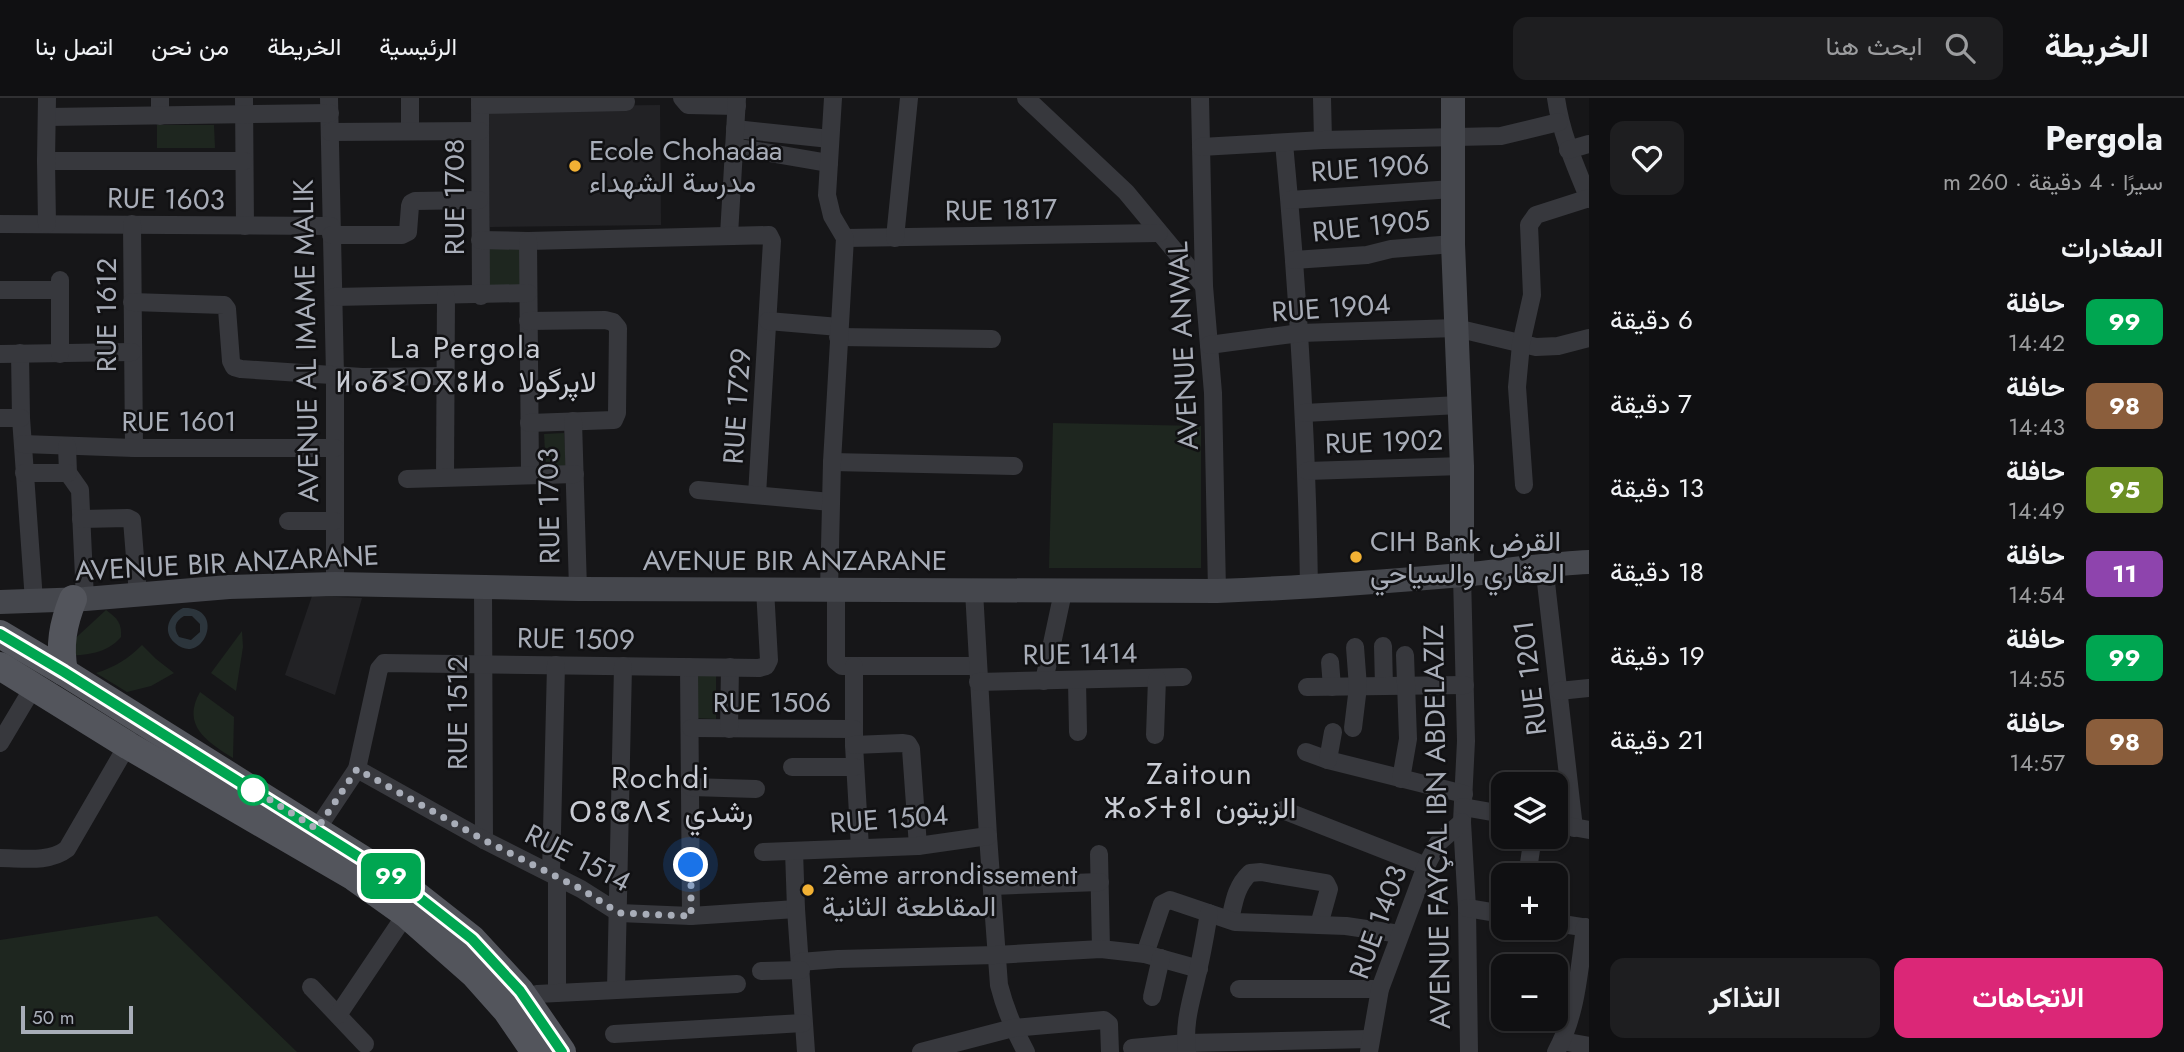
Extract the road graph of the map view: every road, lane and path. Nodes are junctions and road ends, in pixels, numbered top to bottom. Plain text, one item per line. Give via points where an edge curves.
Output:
1 (47, 98) edge
2 (410, 98) edge
3 (682, 98) edge
4 (833, 98) edge
5 (909, 98) edge
6 (1026, 98) edge
7 (1200, 98) edge
8 (1322, 98) edge
9 (1453, 98) edge
10 (1556, 98) edge
11 (595, 100) edge
12 (480, 101) edge
13 (626, 102) dead end
14 (737, 102) edge
15 (244, 106) edge
16 (330, 106) edge
17 (160, 107) edge
18 (47, 117) junction
19 (1559, 122) junction
20 (735, 128) junction
21 (410, 131) junction
22 (480, 131) junction
23 (330, 132) junction
24 (1453, 137) junction
25 (830, 139) junction
26 (1323, 140) junction
27 (1284, 143) junction
28 (1589, 144) edge
29 (1201, 147) junction
30 (734, 148) junction
31 (1568, 150) junction
32 (46, 161) junction
33 (244, 161) junction
34 (829, 163) junction
35 (1453, 189) junction
36 (1589, 198) edge
37 (479, 200) junction
38 (1290, 200) junction
39 (0, 224) edge
40 (47, 224) junction
41 (132, 224) junction
42 (245, 226) junction
43 (331, 231) junction
44 (1159, 233) junction
45 (729, 235) junction
46 (845, 238) junction
47 (895, 238) junction
48 (480, 240) junction
49 (528, 241) junction
50 (1454, 244) junction
51 (1294, 260) junction
52 (1204, 286) junction
53 (0, 290) edge
54 (528, 293) junction
55 (446, 296) junction
56 (481, 296) junction
57 (334, 297) junction
58 (132, 302) junction
59 (528, 321) junction
60 (768, 321) junction
61 (1456, 328) junction
62 (839, 332) junction
63 (1300, 333) junction
64 (1589, 338) edge
65 (992, 339) dead end
66 (1521, 344) junction
67 (1209, 345) junction
68 (132, 352) junction
69 (20, 353) junction
70 (0, 354) edge
71 (60, 354) junction
72 (335, 375) junction
73 (446, 376) junction
74 (1459, 405) junction
75 (1304, 413) junction
76 (0, 418) edge
77 (21, 418) junction
78 (573, 421) junction
79 (529, 423) junction
80 (23, 444) junction
81 (68, 446) junction
82 (134, 448) junction
83 (335, 448) junction
84 (832, 462) junction
85 (1014, 466) dead end
86 (1462, 466) junction
87 (1307, 471) junction
88 (24, 473) junction
89 (68, 473) junction
90 (530, 474) junction
91 (575, 474) junction
92 (445, 477) junction
93 (407, 479) dead end
94 (1524, 485) dead end
95 (698, 490) dead end
96 (757, 495) junction
97 (831, 502) junction
98 (81, 519) junction
99 (288, 521) dead end
100 (334, 522) junction
101 (1589, 562) edge
102 (1544, 565) junction
103 (1462, 575) junction
104 (335, 584) junction
105 (483, 587) junction
106 (1309, 588) junction
107 (578, 589) junction
108 (765, 589) junction
109 (832, 590) junction
110 (974, 591) junction
111 (1217, 591) junction
112 (1063, 592) junction
113 (138, 594) junction
114 (79, 599) junction
115 (34, 601) junction
116 (0, 602) edge
117 (0, 634) edge
118 (1382, 646) dead end
119 (1355, 647) dead end
120 (1405, 655) dead end
121 (1330, 662) dead end
122 (484, 664) junction
123 (556, 665) junction
124 (0, 666) edge
125 (623, 666) junction
126 (854, 666) junction
127 (689, 667) junction
128 (730, 667) junction
129 (64, 672) junction
130 (978, 674) junction
131 (1183, 677) dead end
132 (1157, 679) junction
133 (1044, 681) junction
134 (1077, 681) junction
135 (1465, 685) junction
136 (34, 686) junction
137 (1384, 686) junction
138 (1406, 686) junction
139 (1307, 687) dead end
140 (1332, 687) junction
141 (1358, 687) junction
142 (1589, 688) edge
143 (1559, 691) junction
144 (691, 728) junction
145 (1353, 728) dead end
146 (729, 729) junction
147 (1078, 732) dead end
148 (1333, 732) dead end
149 (1155, 735) dead end
150 (854, 737) junction
151 (0, 743) edge
152 (129, 746) junction
153 (1306, 752) dead end
154 (1328, 760) junction
155 (792, 767) dead end
156 (855, 767) junction
157 (357, 769) junction
158 (1401, 779) junction
159 (691, 787) junction
160 (756, 789) dead end
161 (1463, 808) junction
162 (1283, 810) dead end
163 (1491, 812) edge
164 (317, 829) junction
165 (1582, 829) edge
166 (988, 836) junction
167 (484, 840) junction
168 (918, 846) junction
169 (860, 848) junction
170 (794, 851) junction
171 (763, 852) dead end
172 (1099, 853) dead end
173 (0, 858) edge
174 (1426, 866) junction
175 (554, 875) junction
176 (1100, 882) junction
177 (992, 886) junction
178 (1467, 908) junction
179 (796, 909) junction
180 (1491, 912) edge
181 (619, 913) junction
182 (1209, 913) junction
183 (406, 914) junction
184 (691, 916) junction
185 (1230, 920) junction
186 (1319, 925) junction
187 (1568, 925) edge
188 (1587, 928) edge
189 (1401, 934) junction
190 (1101, 948) junction
191 (996, 955) junction
192 (1153, 956) junction
193 (801, 966) junction
194 (1199, 969) junction
195 (761, 971) dead end
196 (737, 984) dead end
197 (311, 988) dead end
198 (616, 989) junction
199 (1239, 989) dead end
200 (1380, 989) junction
201 (537, 993) dead end
202 (557, 993) junction
203 (1152, 997) dead end
204 (338, 1015) junction
205 (803, 1023) junction
206 (1013, 1028) junction
207 (614, 1034) dead end
208 (365, 1044) dead end
209 (1370, 1046) edge
210 (1559, 1046) edge
211 (1589, 1046) edge
212 (1186, 1047) edge
213 (1132, 1048) dead end
214 (535, 1052) edge
215 (562, 1052) edge
216 (806, 1052) edge
217 (921, 1052) edge
218 (1026, 1052) edge
219 (1110, 1052) edge
220 (1469, 1052) edge

1 - 18 street
2 - 21 street
3 - 14 street via 688,105
4 - 25 street
5 - 47 street
6 - 44 street via 1126,192
7 - 29 street, AVENUE ANWAL
8 - 26 street
9 - 24 street, AVENUE FAYÇAL IBN ABDELAZIZ
10 - 19 street
11 - 12 street
11 - 13 street
12 - 22 street, RUE 1708
14 - 20 street
15 - 16 street
15 - 17 street
15 - 33 street
16 - 23 street, AVENUE AL IMAME MALIK
17 - 18 street
18 - 32 street
19 - 24 street via 1501,136
19 - 31 street
20 - 25 street
20 - 30 street
21 - 22 street
21 - 23 street
22 - 37 street, RUE 1708
23 - 43 street, AVENUE AL IMAME MALIK
24 - 26 street
24 - 35 street, AVENUE FAYÇAL IBN ABDELAZIZ
25 - 34 street
26 - 27 street
27 - 29 street
27 - 38 street
28 - 31 street
29 - 52 street, AVENUE ANWAL
30 - 34 street
30 - 45 street
31 - 36 street
32 - 33 street
32 - 40 street
33 - 42 street
34 - 46 street via 827,195
35 - 38 street, RUE 1906
35 - 50 street, AVENUE FAYÇAL IBN ABDELAZIZ
36 - 66 street via 1531,220 1532,295
37 - 43 street, RUE 1603 via 415,201 410,206 408,232 402,235
37 - 48 street, RUE 1708
38 - 51 street
39 - 40 street, RUE 1603
40 - 41 street, RUE 1603
41 - 42 street, RUE 1603
41 - 58 street, RUE 1612
42 - 43 street, RUE 1603
43 - 57 street, AVENUE AL IMAME MALIK
44 - 47 street, RUE 1817
44 - 52 street
45 - 49 street
45 - 60 street, RUE 1729 via 765,234 772,241
46 - 47 street, RUE 1817
46 - 62 street
48 - 49 street
48 - 56 street, RUE 1708
49 - 54 street
50 - 51 street, RUE 1905
50 - 61 street, AVENUE FAYÇAL IBN ABDELAZIZ
51 - 63 street
52 - 67 street, AVENUE ANWAL
53 - 71 street via 60,285
54 - 56 street
54 - 59 street
55 - 56 street
55 - 57 street
55 - 73 street
57 - 72 street, AVENUE AL IMAME MALIK
58 - 68 street, RUE 1612
58 - 72 street via 224,305 234,367
59 - 78 street via 605,320 618,328 616,417
59 - 79 street
60 - 62 street
60 - 96 street, RUE 1729
61 - 63 street, RUE 1904
61 - 66 street, RUE 1904
61 - 74 street, AVENUE FAYÇAL IBN ABDELAZIZ
62 - 65 street
62 - 84 street
63 - 67 street, RUE 1904
63 - 75 street
64 - 66 street, RUE 1904 via 1558,346
66 - 94 street via 1517,387
67 - 111 street, AVENUE ANWAL
68 - 71 street
68 - 82 street, RUE 1612
69 - 70 street
69 - 71 street
69 - 77 street
72 - 73 street
72 - 83 street, AVENUE AL IMAME MALIK
73 - 92 street
74 - 75 street
74 - 86 street, AVENUE FAYÇAL IBN ABDELAZIZ
75 - 87 street
76 - 77 street
77 - 80 street
78 - 79 street
78 - 91 street, RUE 1703
79 - 90 street
80 - 81 street, RUE 1601
80 - 88 street
81 - 82 street, RUE 1601
81 - 89 street
82 - 83 street, RUE 1601
83 - 100 street, AVENUE AL IMAME MALIK
84 - 85 street
84 - 97 street
86 - 87 street, RUE 1902
86 - 103 street, AVENUE FAYÇAL IBN ABDELAZIZ
87 - 106 street
88 - 89 street
88 - 115 street
89 - 98 street via 80,490
90 - 91 street
90 - 92 street
91 - 107 street, RUE 1703
92 - 93 street
95 - 96 street, RUE 1729
96 - 97 street, RUE 1729
97 - 109 street
98 - 113 street via 132,520
98 - 114 street
99 - 100 street
100 - 104 street, AVENUE AL IMAME MALIK
101 - 102 street, AVENUE BIR ANZARANE
102 - 103 street, AVENUE BIR ANZARANE
102 - 143 street, RUE 1201
103 - 106 street, AVENUE BIR ANZARANE
103 - 135 street, AVENUE FAYÇAL IBN ABDELAZIZ
104 - 105 street, AVENUE BIR ANZARANE
104 - 113 street, AVENUE BIR ANZARANE
105 - 107 street, AVENUE BIR ANZARANE
105 - 122 street, RUE 1512
106 - 111 street, AVENUE BIR ANZARANE
107 - 108 street, AVENUE BIR ANZARANE
108 - 109 street, AVENUE BIR ANZARANE
108 - 128 street, RUE 1509 via 769,660 760,668
109 - 110 street, AVENUE BIR ANZARANE
109 - 126 street via 836,661
110 - 112 street, AVENUE BIR ANZARANE
110 - 130 street
111 - 112 street, AVENUE BIR ANZARANE
112 - 133 street
113 - 114 street, AVENUE BIR ANZARANE
114 - 115 street, AVENUE BIR ANZARANE
114 - 129 main road via 64,622
115 - 116 street, AVENUE BIR ANZARANE
117 - 129 main road
118 - 137 street
119 - 141 street
120 - 138 street
121 - 140 street
122 - 123 street, RUE 1509
122 - 157 street, RUE 1509 via 384,663
122 - 167 street, RUE 1512
123 - 125 street, RUE 1509
123 - 175 street
124 - 136 main road
125 - 127 street, RUE 1509
125 - 181 street
126 - 130 street, RUE 1414
126 - 150 street
127 - 128 street, RUE 1509
127 - 144 street
128 - 146 street
129 - 164 main road
130 - 133 street, RUE 1414
130 - 166 street
131 - 132 street, RUE 1414
132 - 134 street, RUE 1414
132 - 149 street
133 - 134 street, RUE 1414
134 - 147 street
135 - 138 street
135 - 161 street, AVENUE FAYÇAL IBN ABDELAZIZ
136 - 151 street
136 - 152 main road
137 - 138 street
137 - 141 street
138 - 158 street via 1408,739
139 - 140 street
140 - 141 street
141 - 145 street
142 - 143 street
143 - 165 street, RUE 1201
144 - 146 street, RUE 1506
144 - 159 street
146 - 150 street, RUE 1506
148 - 154 street
150 - 156 street
150 - 168 street, RUE 1506 via 908,744 911,749
152 - 173 street via 67,849 49,858
152 - 183 main road via 354,877
153 - 154 street
154 - 158 street
155 - 156 street
156 - 169 street
157 - 164 street
157 - 167 street, RUE 1514
158 - 161 street
159 - 160 street
159 - 184 street
161 - 163 street
161 - 174 street, RUE 1403
161 - 178 street, AVENUE FAYÇAL IBN ABDELAZIZ
162 - 174 street
164 - 215 main road via 402,884 472,939 520,991
166 - 168 street, RUE 1504
166 - 177 street
167 - 175 street, RUE 1514
168 - 169 street, RUE 1504
169 - 170 street, RUE 1504
170 - 171 street, RUE 1504
170 - 179 street, RUE 1504
172 - 176 street
174 - 189 street, RUE 1403
175 - 181 street, RUE 1514
175 - 202 street
176 - 177 street
176 - 190 street
177 - 191 street
178 - 180 street
178 - 220 street, AVENUE FAYÇAL IBN ABDELAZIZ
179 - 184 street, RUE 1514
179 - 193 street, RUE 1504
181 - 184 street, RUE 1514
181 - 198 street
182 - 185 street
182 - 192 street via 1170,900 1162,904
182 - 194 street
183 - 204 street
183 - 214 main road via 474,974
185 - 186 street
185 - 186 street via 1241,881 1250,873 1261,872 1326,883 1329,889
186 - 189 street
187 - 188 street
188 - 210 street via 1575,1002
189 - 200 street, RUE 1403
190 - 191 street
190 - 192 street
191 - 193 street via 838,959
191 - 206 street via 1004,1005
192 - 194 street
192 - 203 street
193 - 195 street
193 - 205 street, RUE 1504
194 - 212 street via 1188,1008
196 - 198 street
197 - 204 street
198 - 202 street
199 - 200 street
200 - 209 street, RUE 1403
201 - 202 street
204 - 208 street
205 - 207 street
205 - 216 street, RUE 1504
206 - 217 street
206 - 218 street
206 - 219 street via 1104,1020 1110,1029
209 - 212 street
210 - 211 street
212 - 213 street

